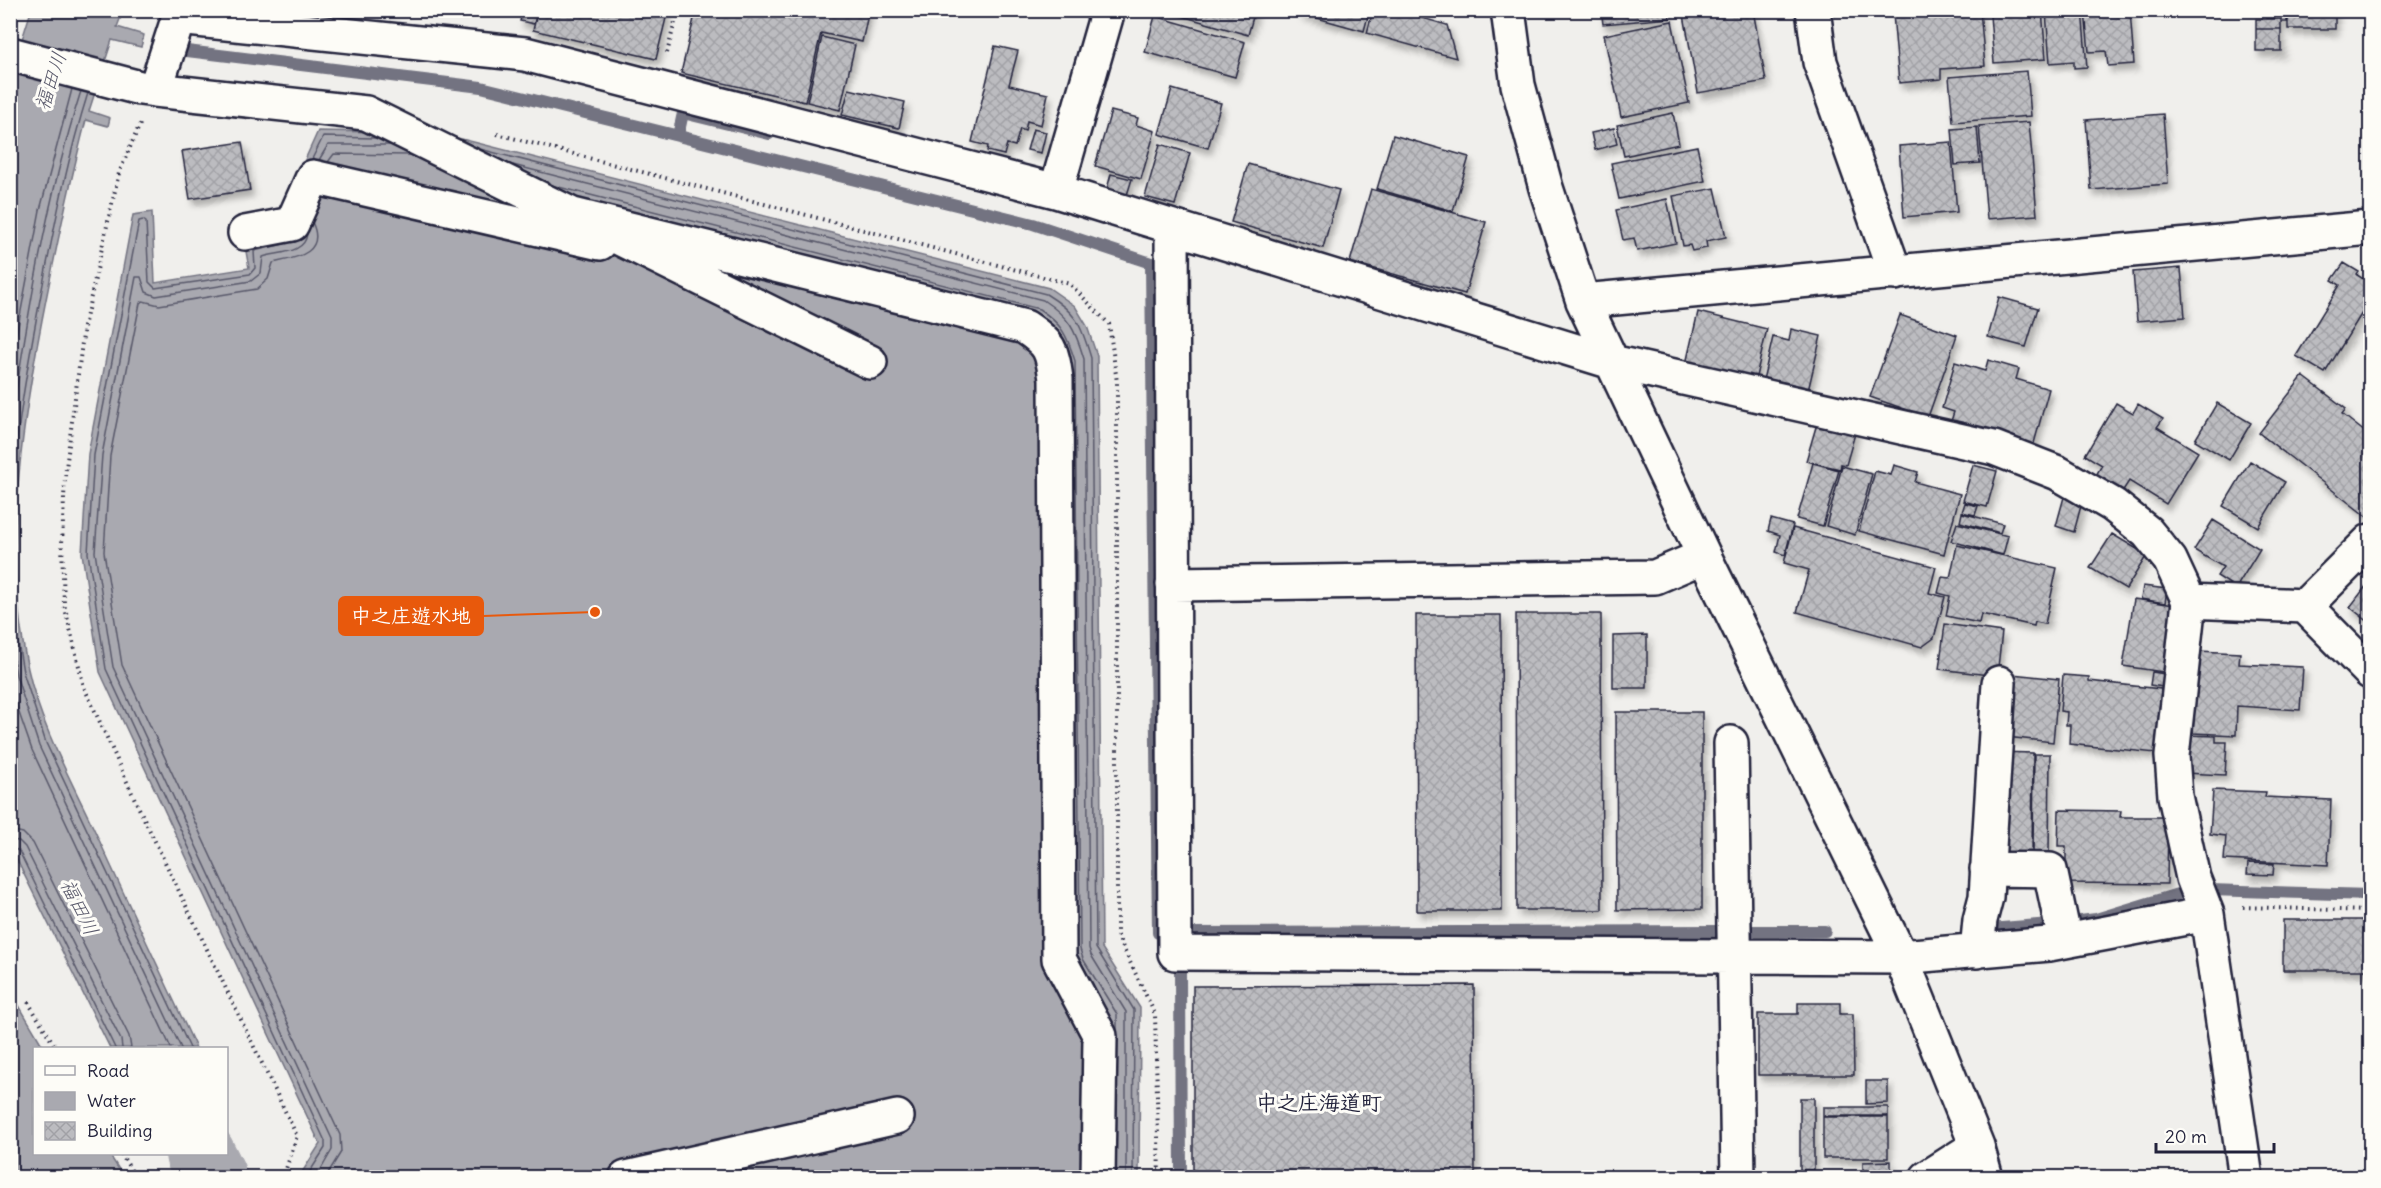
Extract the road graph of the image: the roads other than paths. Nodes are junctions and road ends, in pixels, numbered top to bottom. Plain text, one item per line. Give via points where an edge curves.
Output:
1 (1108, 10) edge
2 (1508, 10) edge
3 (1813, 10) edge
4 (179, 14) edge
5 (10, 54) edge
6 (147, 89) junction
7 (1056, 191) junction
8 (573, 215) junction
9 (1172, 227) junction
10 (2370, 228) edge
11 (245, 233) dead end
12 (653, 255) junction
13 (1895, 273) junction
14 (1583, 301) junction
15 (870, 362) dead end
16 (1612, 362) junction
17 (2370, 542) edge
18 (1704, 556) junction
19 (1173, 584) junction
20 (2189, 601) junction
21 (2305, 606) junction
22 (2370, 672) edge
23 (1999, 683) dead end
24 (1731, 743) dead end
25 (1987, 869) junction
26 (2207, 914) junction
27 (2065, 941) junction
28 (1977, 951) junction
29 (1901, 957) junction
30 (1736, 958) junction
31 (897, 1117) dead end
32 (1977, 1146) junction
33 (626, 1178) edge
34 (1098, 1178) edge
35 (1738, 1178) edge
36 (1927, 1178) edge
37 (1986, 1178) edge
38 (2246, 1178) edge

1 - 7 street
2 - 14 street via 1518,85
3 - 13 street via 1820,62
4 - 6 street
4 - 7 street via 525,54
5 - 6 street
6 - 8 street via 366,113
7 - 9 street
8 - 12 street
8 - 34 street via 1024,327 1042,338 1053,354 1059,959 1100,1036
9 - 16 street
9 - 19 street
10 - 13 street
11 - 12 street via 292,224 313,177
12 - 15 street
13 - 14 street
14 - 16 street
16 - 18 street
16 - 20 street via 1994,448 2058,473 2113,505 2147,532 2170,560
17 - 21 street
18 - 19 street via 1655,577
18 - 29 street
19 - 30 street via 1175,953
20 - 21 street
20 - 26 street via 2172,756 2175,796 2193,878
21 - 22 street
23 - 25 street
24 - 30 street
25 - 27 street via 2050,870
25 - 28 street
26 - 27 street
26 - 38 street
27 - 28 street
28 - 29 street
29 - 30 street
29 - 32 street
30 - 35 street
31 - 33 street
32 - 36 street
32 - 37 street

